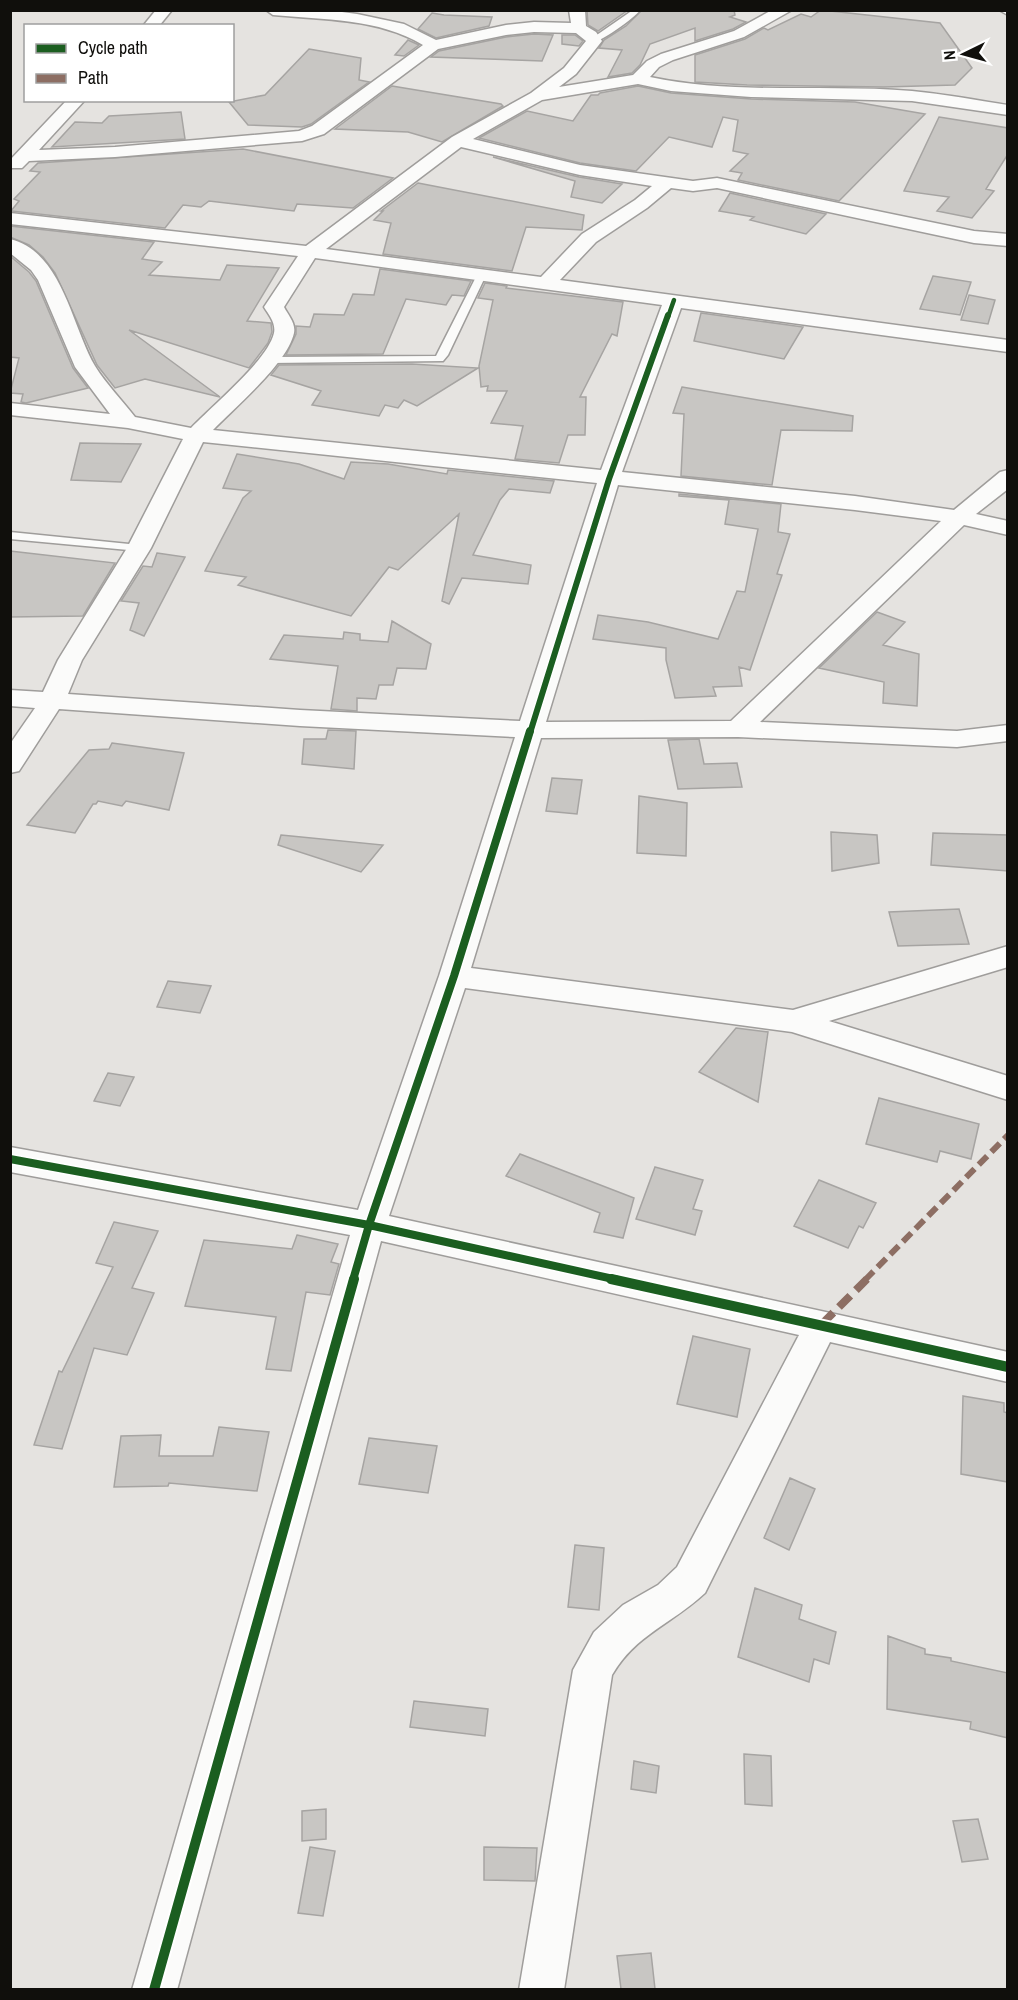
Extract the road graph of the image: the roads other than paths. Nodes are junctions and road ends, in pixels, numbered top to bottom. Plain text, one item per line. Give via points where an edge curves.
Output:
1 (165, 10) edge
2 (273, 10) edge
3 (577, 10) edge
4 (637, 10) edge
5 (785, 10) edge
6 (152, 24) edge
7 (579, 28) junction
8 (594, 41) junction
9 (433, 45) junction
10 (638, 79) junction
11 (537, 96) junction
12 (75, 102) edge
13 (1008, 110) edge
14 (458, 141) junction
15 (24, 156) junction
16 (10, 171) edge
17 (666, 183) junction
18 (10, 218) edge
19 (1008, 222) edge
20 (974, 237) junction
21 (1008, 240) edge
22 (10, 244) edge
23 (310, 252) junction
24 (481, 275) junction
25 (546, 283) junction
26 (674, 300) junction
27 (1008, 346) edge
28 (270, 360) junction
29 (10, 409) edge
30 (128, 422) junction
31 (196, 435) junction
32 (1008, 477) edge
33 (609, 479) junction
34 (959, 518) junction
35 (1008, 528) edge
36 (10, 536) edge
37 (139, 548) junction
38 (10, 698) edge
39 (52, 701) junction
40 (738, 729) junction
41 (531, 730) junction
42 (1008, 733) edge
43 (10, 765) edge
44 (1008, 956) edge
45 (454, 976) junction
46 (793, 1021) junction
47 (1008, 1088) edge
48 (10, 1159) edge
49 (369, 1225) junction
50 (822, 1324) junction
51 (1008, 1366) edge
52 (154, 1989) edge
53 (541, 1989) edge

1 - 6 street
2 - 9 street via 402,27
3 - 7 street
4 - 8 lane via 632,19 612,27
5 - 10 street via 739,34 653,63
7 - 8 street
7 - 9 street via 506,30
8 - 11 street via 570,71
9 - 15 street via 318,129 302,136
10 - 11 street
10 - 13 street via 671,86 750,92 912,96
11 - 14 street
12 - 15 street
14 - 17 street via 580,170
14 - 23 street
15 - 16 street
17 - 20 street via 717,183
17 - 25 street via 589,238
18 - 23 street
19 - 20 street
20 - 21 street
22 - 30 street via 26,252 52,285 82,361
23 - 24 street
23 - 28 street via 274,307 284,324 284,333
24 - 25 street
24 - 28 lane via 439,359
25 - 26 street
26 - 27 street
26 - 33 street
28 - 31 street
29 - 30 street
30 - 31 street
31 - 33 street
31 - 37 street
32 - 34 street
33 - 34 street via 855,503
33 - 41 street
34 - 35 street
34 - 40 street
36 - 37 lane
37 - 39 street via 70,660
38 - 39 street
39 - 41 street
39 - 43 street
40 - 41 street
40 - 42 street via 957,739
41 - 45 street
44 - 46 street
45 - 46 street
45 - 49 street
46 - 47 street
48 - 49 street
49 - 50 street
49 - 52 street
50 - 51 street
50 - 53 street via 691,1580 672,1598 637,1618 608,1645 593,1670

